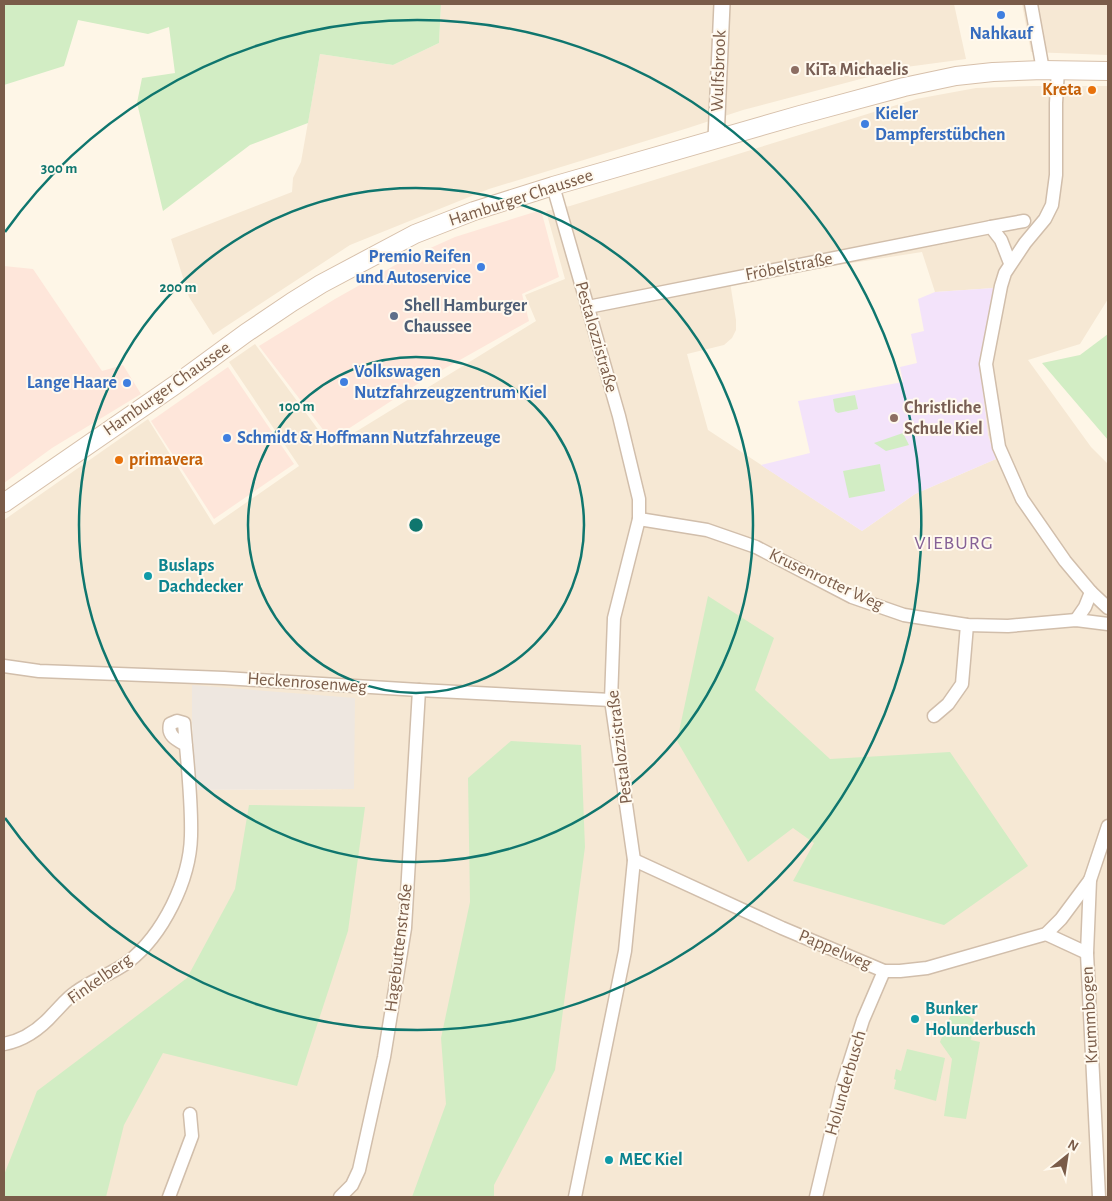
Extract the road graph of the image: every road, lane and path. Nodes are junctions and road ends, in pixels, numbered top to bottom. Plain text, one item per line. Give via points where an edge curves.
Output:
1 (722, 4) edge
2 (1031, 4) edge
3 (1051, 70) junction
4 (1108, 71) edge
5 (716, 139) junction
6 (553, 186) junction
7 (1024, 220) dead end
8 (991, 227) junction
9 (1010, 263) junction
10 (588, 307) junction
11 (4, 503) edge
12 (639, 519) junction
13 (1091, 592) junction
14 (1108, 608) edge
15 (1076, 620) junction
16 (1108, 624) edge
17 (967, 625) junction
18 (4, 666) edge
19 (419, 690) junction
20 (612, 700) junction
21 (934, 716) dead end
22 (186, 745) dead end
23 (1108, 826) edge
24 (634, 860) junction
25 (1090, 880) junction
26 (1046, 934) junction
27 (1087, 953) junction
28 (884, 971) junction
29 (4, 1044) edge
30 (190, 1114) dead end
31 (170, 1197) edge
32 (340, 1197) edge
33 (576, 1197) edge
34 (816, 1197) edge
35 (1098, 1197) edge

1 - 5 street, Wulfsbrook
2 - 3 street
3 - 4 main road, Hamburger Chaussee
3 - 5 main road, Hamburger Chaussee via 993,72 930,81
3 - 9 street via 1056,103 1056,175 1052,205
5 - 6 main road, Hamburger Chaussee
6 - 10 street, Pestalozzistraße
6 - 11 main road, Hamburger Chaussee via 415,234 320,284
7 - 8 street, Fröbelstraße
8 - 9 street via 1001,240
8 - 10 street, Fröbelstraße
9 - 13 street via 1001,286 986,364 999,447 1022,499 1050,542
10 - 12 street, Pestalozzistraße via 639,499
12 - 17 street, Krusenrotter Weg via 707,530 756,547 852,597 904,615
12 - 20 street, Pestalozzistraße via 614,618
13 - 14 street
13 - 15 street
15 - 16 street, Krusenrotter Weg
15 - 17 street, Krusenrotter Weg via 1008,626
17 - 21 street via 962,684 948,704
18 - 19 street, Heckenrosenweg via 39,671
19 - 20 street, Heckenrosenweg
19 - 32 street, Hagebuttenstraße via 405,928 384,1057 359,1170 352,1185
20 - 24 street, Pestalozzistraße
22 - 29 street, Finkelberg via 190,852 167,915 129,961 76,992 29,1036
23 - 25 street, Krummbogen
24 - 28 street, Pappelweg
24 - 33 street, Pestalozzistraße via 625,951
25 - 26 street, Krummbogen
25 - 27 street, Krummbogen
26 - 27 street, Krummbogen
26 - 28 street, Pappelweg via 927,968
27 - 35 street, Krummbogen
28 - 34 street, Holunderbusch via 842,1083
30 - 31 street via 192,1136

